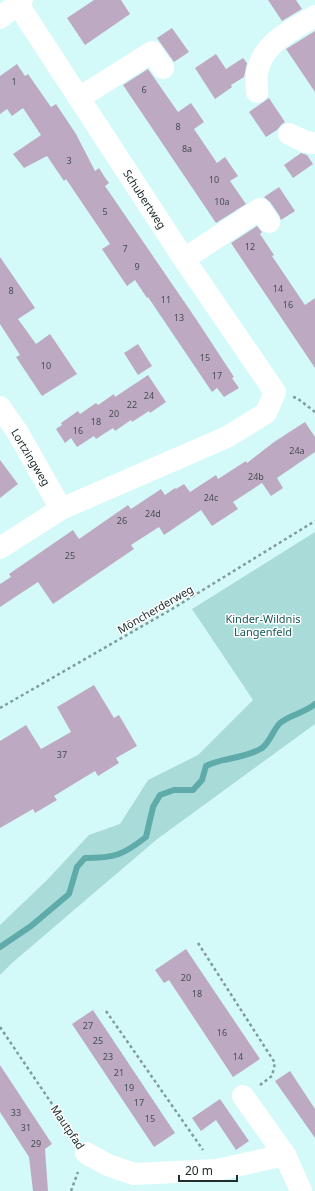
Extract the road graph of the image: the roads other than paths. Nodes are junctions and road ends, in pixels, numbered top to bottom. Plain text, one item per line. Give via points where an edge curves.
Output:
1 (20, 2) edge
2 (315, 16) edge
3 (0, 18) edge
4 (163, 68) dead end
5 (257, 92) dead end
6 (79, 98) junction
7 (289, 134) dead end
8 (315, 143) edge
9 (268, 222) dead end
10 (184, 259) junction
11 (0, 407) edge
12 (61, 508) junction
13 (0, 548) edge
14 (243, 1096) road end
15 (86, 1153) road end
16 (285, 1155) junction
17 (301, 1191) edge

1 - 3 street
1 - 6 street, Schubertweg
2 - 5 street via 275,41 263,55 257,74
4 - 6 street via 152,52
6 - 10 street, Schubertweg
7 - 8 street
9 - 10 street via 260,209
10 - 12 street, Schubertweg via 275,392 266,413 226,437
11 - 12 street, Lortzingweg
12 - 13 street
14 - 16 street
15 - 16 street, Mautpfad via 108,1165 134,1174 217,1170
16 - 17 street

